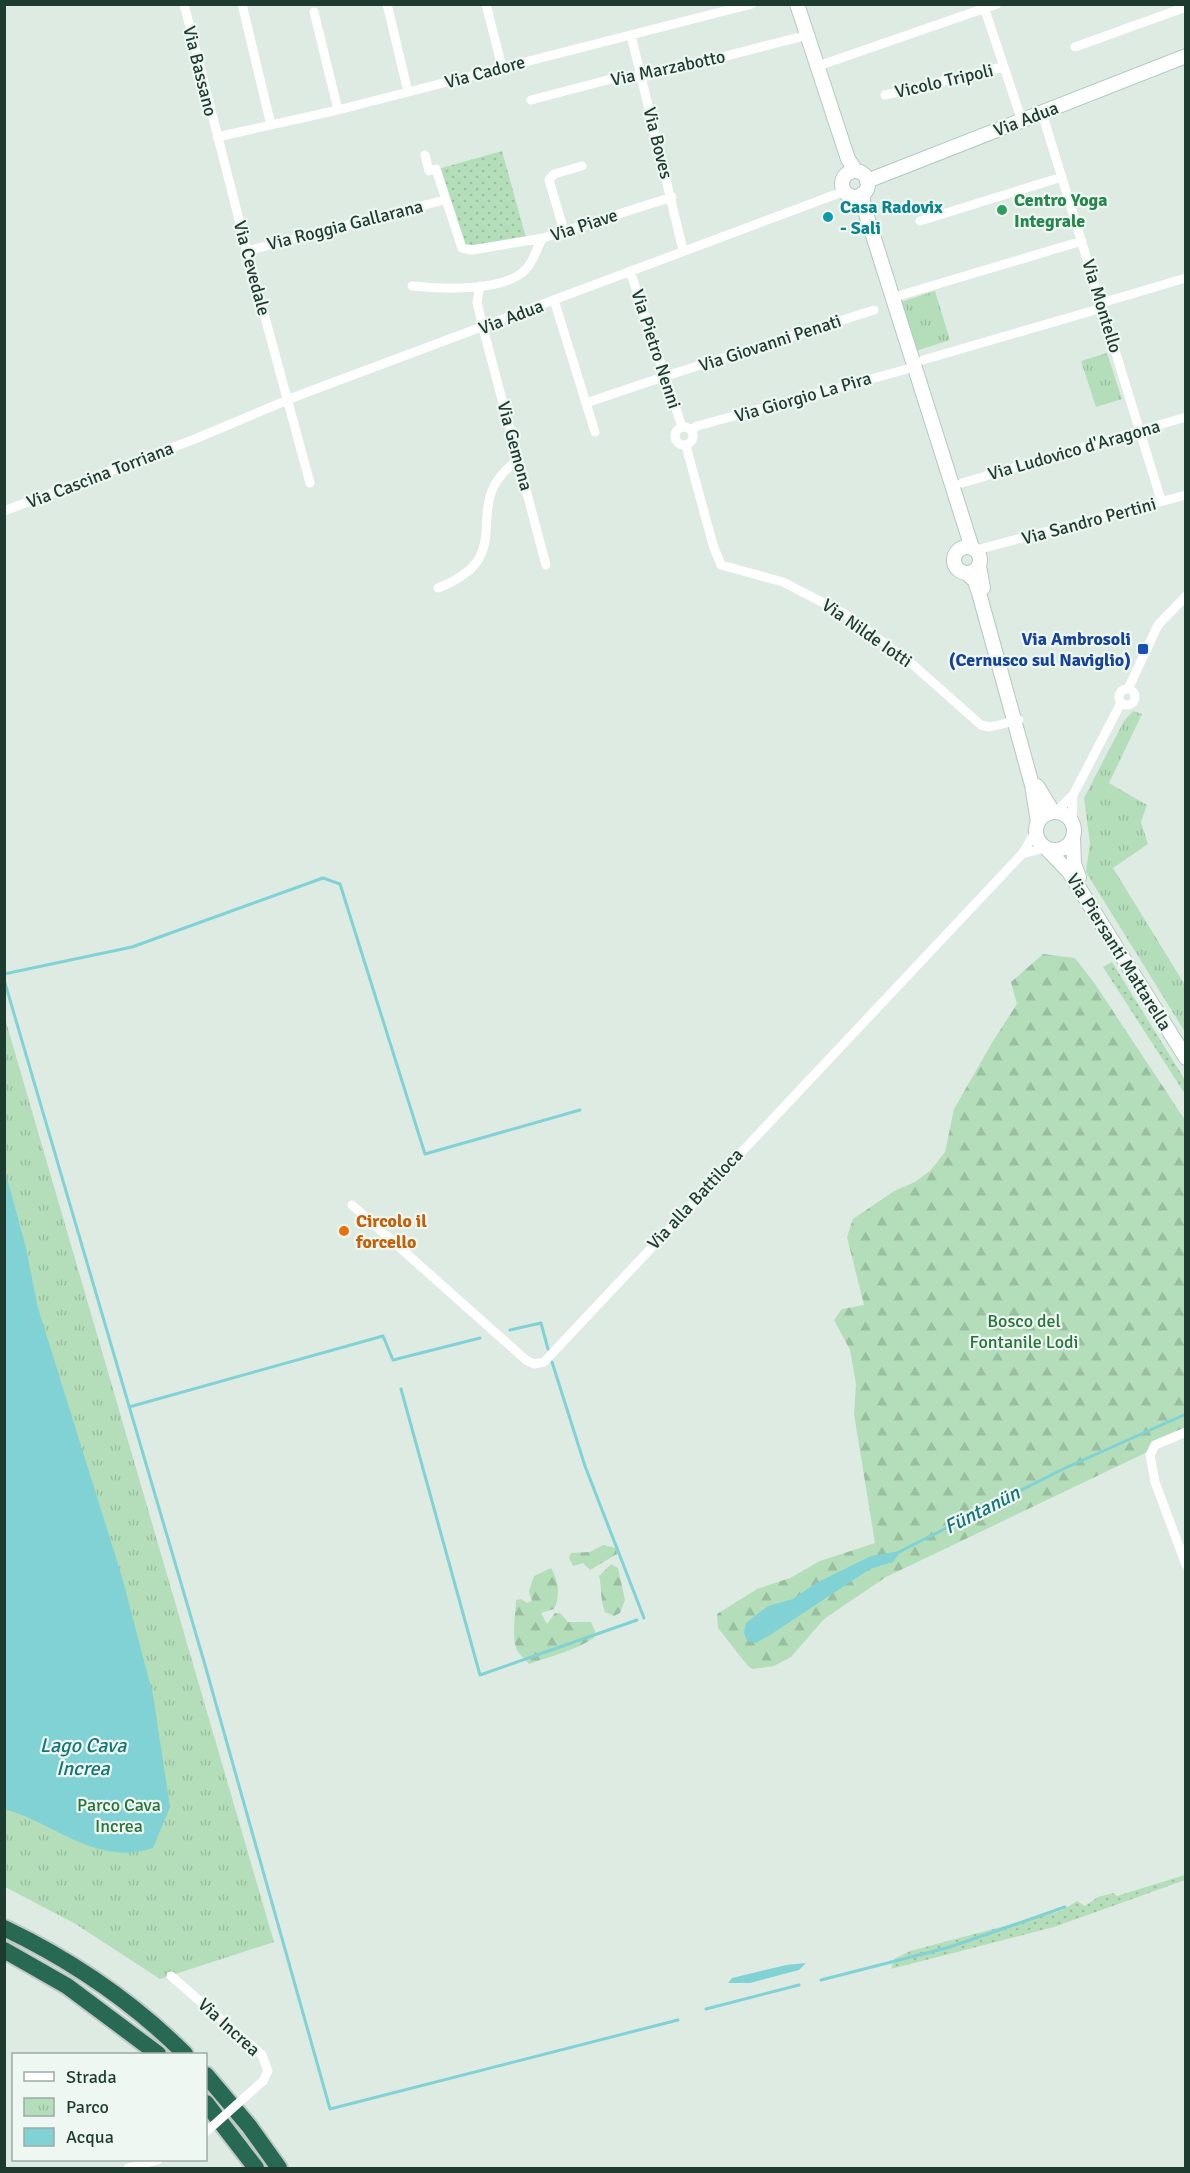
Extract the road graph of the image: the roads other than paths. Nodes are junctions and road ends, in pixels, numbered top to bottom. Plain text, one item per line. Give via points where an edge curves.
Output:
1 (184, 4) edge
2 (242, 4) edge
3 (387, 4) edge
4 (486, 4) edge
5 (752, 4) edge
6 (796, 4) edge
7 (997, 4) edge
8 (1185, 7) edge
9 (985, 10) junction
10 (314, 12) dead end
11 (631, 35) junction
12 (804, 36) junction
13 (1075, 47) dead end
14 (1185, 56) edge
15 (818, 66) junction
16 (502, 67) junction
17 (1003, 67) junction
18 (641, 76) junction
19 (408, 92) junction
20 (885, 95) dead end
21 (531, 100) dead end
22 (338, 110) junction
23 (1042, 112) junction
24 (1022, 121) junction
25 (271, 125) junction
26 (217, 137) junction
27 (425, 154) dead end
28 (582, 166) dead end
29 (1062, 177) junction
30 (851, 185) junction
31 (672, 197) junction
32 (444, 200) junction
33 (920, 220) dead end
34 (564, 231) junction
35 (543, 238) junction
36 (1082, 241) junction
37 (683, 250) junction
38 (247, 251) junction
39 (630, 271) junction
40 (1185, 278) edge
41 (412, 286) dead end
42 (480, 286) junction
43 (901, 294) dead end
44 (555, 300) junction
45 (1101, 306) junction
46 (874, 310) dead end
47 (483, 327) junction
48 (916, 366) junction
49 (663, 377) junction
50 (288, 400) junction
51 (586, 403) junction
52 (1185, 417) edge
53 (687, 429) junction
54 (1139, 430) junction
55 (595, 432) dead end
56 (195, 439) joint
57 (686, 446) junction
58 (518, 460) junction
59 (310, 483) dead end
60 (962, 483) dead end
61 (1185, 495) edge
62 (1161, 500) junction
63 (4, 511) edge
64 (973, 557) junction
65 (546, 565) dead end
66 (438, 588) dead end
67 (1185, 596) edge
68 (1017, 720) junction
69 (1073, 795) junction
70 (1054, 812) junction
71 (1072, 822) junction
72 (1037, 826) junction
73 (1073, 838) junction
74 (1046, 848) junction
75 (1022, 854) junction
76 (1185, 1047) edge
77 (1185, 1058) edge
78 (352, 1205) dead end
79 (1185, 1432) edge
80 (1185, 1565) edge
81 (4, 1928) edge
82 (4, 1950) edge
83 (171, 1976) dead end
84 (155, 2053) edge
85 (183, 2053) edge
86 (207, 2076) edge
87 (207, 2104) edge
88 (207, 2131) edge
89 (155, 2161) edge
90 (128, 2169) edge
91 (256, 2169) edge
92 (279, 2169) edge

1 - 26 street, Via Bassano
2 - 25 street
3 - 19 street
4 - 16 street
5 - 11 street, Via Cadore
6 - 12 street
6 - 15 street
7 - 9 street
8 - 13 street
9 - 15 street
9 - 17 street
10 - 22 street
11 - 16 street, Via Cadore
11 - 18 street, Via Boves
12 - 18 street, Via Marzabotto
12 - 30 street
14 - 23 street, Via Adua
15 - 30 street via 848,159
16 - 19 street, Via Cadore
17 - 20 street, Vicolo Tripoli
17 - 24 street
18 - 21 street, Via Marzabotto via 623,76
18 - 31 street, Via Boves
19 - 22 street, Via Cadore
22 - 25 street, Via Cadore
23 - 24 street, Via Adua
23 - 29 street, Via Montello
24 - 30 street, Via Adua via 867,181 866,189
25 - 26 street, Via Cadore
26 - 38 street, Via Cevedale
27 - 32 street via 429,171 436,169
28 - 34 street via 549,178
29 - 33 street
29 - 36 street, Via Montello
30 - 37 street, Via Adua
30 - 48 street
31 - 34 street, Via Piave
31 - 37 street, Via Boves
32 - 35 street via 464,249
32 - 38 street, Via Roggia Gallarana
34 - 35 street, Via Piave
35 - 42 street, Via Piave via 523,272
36 - 43 street
36 - 45 street, Via Montello
37 - 39 street, Via Adua
38 - 50 street, Via Cevedale
39 - 44 street, Via Adua
39 - 49 street, Via Pietro Nenni
40 - 45 street, Via Giorgio La Pira
41 - 42 street, Via Piave
42 - 47 street via 477,302
44 - 47 street, Via Adua
44 - 51 street
45 - 48 street, Via Giorgio La Pira
45 - 54 street, Via Montello
46 - 49 street, Via Giovanni Penati
47 - 50 street, Via Adua
47 - 58 street, Via Gemona
48 - 53 street, Via Giorgio La Pira
48 - 64 street via 961,532
49 - 51 street, Via Giovanni Penati
49 - 53 street, Via Pietro Nenni
50 - 56 street, Via Adua
50 - 59 street, Via Cevedale
51 - 55 street
52 - 54 street, Via Ludovico d'Aragona
53 - 57 street via 693,438
53 - 57 street via 677,430 675,438 678,444
54 - 60 street, Via Ludovico d'Aragona
54 - 62 street, Via Montello
56 - 63 street, Via Cascina Torriana
57 - 68 street, Via Nilde Iotti via 718,561 725,567 783,582 854,619 981,725 992,727
58 - 65 street, Via Gemona
58 - 66 street via 500,475 491,491 480,561 466,575
61 - 62 street, Via Sandro Pertini
62 - 64 street, Via Sandro Pertini via 993,547
64 - 68 street
67 - 69 street via 1158,626 1132,688 1120,693 1122,707
68 - 70 street via 1037,787
68 - 72 street
69 - 70 street
69 - 71 street
70 - 71 street via 1064,814
70 - 72 street
71 - 73 street
72 - 74 street via 1037,838
72 - 75 street, Via alla Battiloca
73 - 74 street via 1063,849
73 - 76 street, Via Piersanti Mattarella via 1078,875
74 - 75 street
74 - 77 street, Via Piersanti Mattarella via 1069,872
75 - 78 street, Via alla Battiloca via 540,1364 526,1360
79 - 80 street via 1157,1444 1150,1455 1155,1482
81 - 85 highway via 88,1975 139,2013
82 - 84 highway via 62,1983
83 - 88 street, Via Increa, bridge via 262,2055 268,2071 263,2081
86 - 92 highway
87 - 91 highway
89 - 90 street

